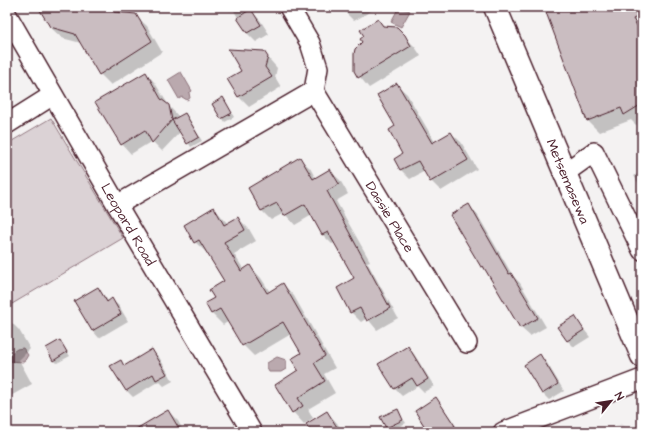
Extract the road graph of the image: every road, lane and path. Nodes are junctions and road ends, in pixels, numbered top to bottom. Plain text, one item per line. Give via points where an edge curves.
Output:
1 (289, 7) edge
2 (495, 7) edge
3 (7, 15) edge
4 (314, 91) junction
5 (53, 95) junction
6 (7, 124) edge
7 (566, 172) junction
8 (117, 205) junction
9 (642, 250) edge
10 (467, 343) dead end
11 (642, 356) edge
12 (642, 379) edge
13 (252, 432) edge
14 (503, 432) edge

1 - 4 street via 310,43 318,68
2 - 7 street, Metsemasewa
3 - 5 street, Leopard Road
4 - 8 street
4 - 10 street, Dassie Place
5 - 6 street
5 - 8 street, Leopard Road
7 - 9 street via 594,152
7 - 11 street, Metsemasewa
8 - 13 street, Leopard Road
12 - 14 street

